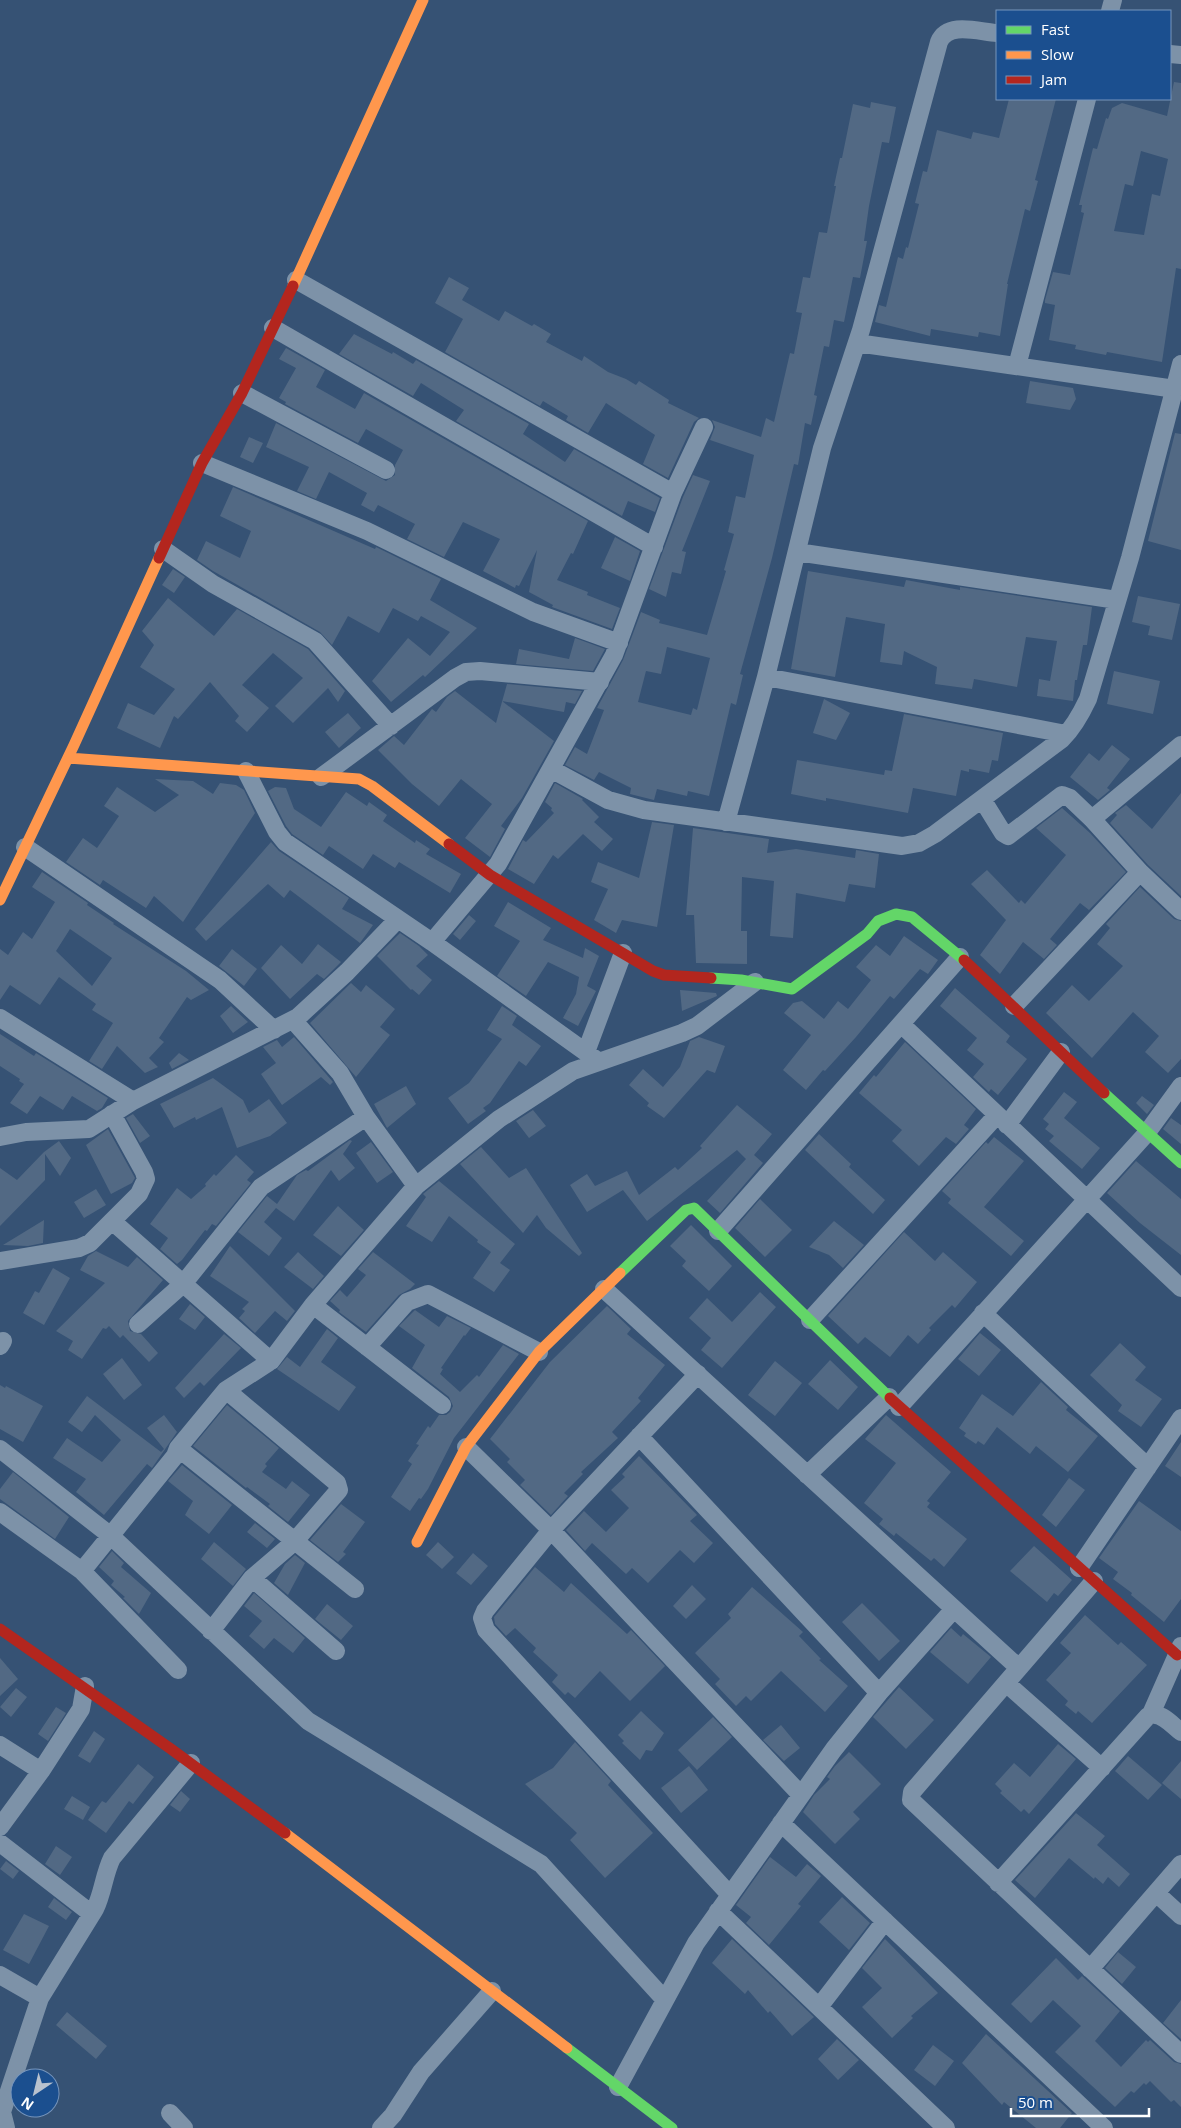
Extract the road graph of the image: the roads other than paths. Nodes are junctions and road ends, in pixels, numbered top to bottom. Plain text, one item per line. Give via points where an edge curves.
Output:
1 (423, 0) edge
2 (996, 33) edge
3 (1087, 100) edge
4 (296, 280) junction
5 (273, 328) junction
6 (857, 343) junction
7 (1017, 366) junction
8 (1180, 368) edge
9 (1175, 389) junction
10 (242, 393) junction
11 (704, 427) dead end
12 (202, 463) junction
13 (386, 470) dead end
14 (673, 493) junction
15 (654, 547) junction
16 (163, 549) junction
17 (797, 552) junction
18 (1118, 600) junction
19 (619, 643) junction
20 (766, 677) junction
21 (600, 682) junction
22 (391, 726) junction
23 (1066, 734) junction
24 (1178, 753) edge
25 (68, 758) junction
26 (551, 769) junction
27 (246, 771) junction
28 (321, 777) junction
29 (985, 804) junction
30 (1092, 819) junction
31 (726, 822) junction
32 (26, 847) junction
33 (1140, 872) junction
34 (490, 875) junction
35 (0, 900) edge
36 (1181, 911) edge
37 (398, 919) junction
38 (432, 942) junction
39 (623, 953) junction
40 (960, 957) junction
41 (762, 983) junction
42 (1014, 1006) junction
43 (0, 1018) edge
44 (293, 1020) junction
45 (901, 1024) junction
46 (274, 1030) junction
47 (1061, 1052) junction
48 (592, 1057) junction
49 (1181, 1086) edge
50 (133, 1102) junction
51 (112, 1114) junction
52 (366, 1117) junction
53 (1002, 1120) junction
54 (1146, 1134) junction
55 (0, 1136) edge
56 (1181, 1163) edge
57 (416, 1186) junction
58 (1086, 1200) junction
59 (112, 1221) junction
60 (718, 1231) junction
61 (0, 1261) edge
62 (183, 1284) junction
63 (1181, 1288) edge
64 (604, 1289) junction
65 (313, 1305) junction
66 (984, 1313) junction
67 (810, 1320) junction
68 (138, 1324) dead end
69 (367, 1347) junction
70 (539, 1352) junction
71 (271, 1361) junction
72 (698, 1374) junction
73 (226, 1390) junction
74 (894, 1402) junction
75 (442, 1405) dead end
76 (1181, 1418) edge
77 (639, 1436) junction
78 (466, 1447) junction
79 (178, 1448) junction
80 (0, 1449) edge
81 (1148, 1467) junction
82 (808, 1475) junction
83 (0, 1512) edge
84 (552, 1530) junction
85 (111, 1536) junction
86 (294, 1542) junction
87 (416, 1542) dead end
88 (1079, 1568) junction
89 (82, 1571) junction
90 (252, 1578) junction
91 (1094, 1581) junction
92 (356, 1589) dead end
93 (954, 1609) junction
94 (0, 1628) edge
95 (211, 1631) junction
96 (336, 1651) dead end
97 (1179, 1651) edge
98 (1019, 1668) junction
99 (178, 1670) dead end
100 (1006, 1683) junction
101 (85, 1686) junction
102 (879, 1693) junction
103 (1151, 1714) junction
104 (1181, 1732) edge
105 (0, 1746) edge
106 (191, 1763) junction
107 (1102, 1768) junction
108 (41, 1771) junction
109 (801, 1795) junction
110 (781, 1822) junction
111 (0, 1827) edge
112 (0, 1843) edge
113 (1181, 1864) edge
114 (998, 1883) junction
115 (1156, 1893) junction
116 (730, 1895) junction
117 (718, 1911) junction
118 (92, 1914) junction
119 (1181, 1916) edge
120 (885, 1921) junction
121 (1090, 1969) junction
122 (0, 1976) edge
123 (492, 1991) junction
124 (40, 1998) junction
125 (665, 2000) junction
126 (819, 2007) junction
127 (1181, 2054) edge
128 (618, 2087) junction
129 (170, 2113) dead end
130 (6, 2128) edge
131 (184, 2128) edge
132 (381, 2128) edge
133 (672, 2128) edge
134 (946, 2128) edge
135 (1104, 2128) edge

1 - 4 street
2 - 6 street via 954,29 941,37
3 - 7 street
4 - 5 street
4 - 14 street
5 - 10 street
5 - 15 street
6 - 7 street
6 - 17 street via 825,438
7 - 9 street
8 - 9 street
9 - 18 street
10 - 12 street
10 - 13 street
11 - 14 street
12 - 16 street
12 - 19 street via 367,531 533,612
14 - 15 street
15 - 19 street
16 - 22 street via 213,584 316,641
16 - 25 street
17 - 18 street
17 - 20 street
18 - 23 street via 1088,699
19 - 21 street
20 - 23 street
20 - 31 street
21 - 22 street via 466,672
21 - 26 street
22 - 28 street
23 - 29 street
24 - 30 street
25 - 27 street
25 - 32 street
26 - 31 street via 623,806
26 - 34 street
27 - 28 street
27 - 37 street via 281,838
28 - 34 street via 359,780 372,786
29 - 30 street via 1002,833 1008,836 1062,794
29 - 31 street via 919,843 902,846
30 - 33 street
32 - 35 street
32 - 46 street via 220,980
33 - 36 street
33 - 42 street
34 - 38 street
34 - 39 street
37 - 38 street
37 - 44 street
38 - 48 street
39 - 41 street via 664,974
39 - 48 street
40 - 41 street via 907,914 890,915 882,918 867,934 798,987 792,989
40 - 42 street
40 - 45 street
41 - 48 street via 690,1030
42 - 47 street
43 - 50 street
44 - 46 street
44 - 52 street via 340,1073
45 - 53 street
45 - 60 street
46 - 50 street
47 - 53 street
47 - 54 street
48 - 57 street via 505,1115
49 - 54 street
50 - 51 street
51 - 55 street via 83,1130
51 - 59 street via 146,1179 139,1194
52 - 57 street
52 - 62 street via 261,1187
53 - 58 street
53 - 67 street
54 - 56 street
54 - 58 street
57 - 65 street
58 - 63 street
58 - 66 street
59 - 61 street via 85,1246
59 - 62 street
60 - 64 street via 697,1210 690,1208
60 - 67 street
62 - 68 street
62 - 71 street
64 - 70 street
64 - 72 street
65 - 69 street
65 - 71 street
66 - 74 street
66 - 81 street
67 - 74 street
69 - 70 street via 407,1302 428,1294
69 - 75 street
70 - 78 street
71 - 73 street
72 - 77 street
72 - 82 street
73 - 79 street
73 - 86 street via 339,1486 338,1494
74 - 82 street
74 - 88 street
76 - 81 street
77 - 84 street
77 - 102 street
78 - 84 street
78 - 87 street
79 - 85 street
79 - 86 street
80 - 85 street
81 - 88 street
82 - 93 street
83 - 89 street
84 - 109 street
84 - 116 street via 485,1611 482,1624
85 - 89 street
85 - 95 street
86 - 90 street
86 - 92 street
88 - 91 street
89 - 99 street
90 - 95 street
90 - 96 street
91 - 97 street
91 - 98 street
93 - 98 street
93 - 102 street
94 - 101 street
95 - 125 street via 308,1721 532,1857 550,1872
97 - 103 street
98 - 100 street
100 - 107 street
100 - 114 street via 911,1796 913,1803
101 - 106 street
101 - 108 street via 81,1709
102 - 109 street
103 - 104 street via 1162,1717
103 - 107 street
105 - 108 street
106 - 118 street via 112,1858
106 - 123 street
107 - 114 street
108 - 111 street
109 - 110 street
110 - 116 street
110 - 120 street
112 - 118 street
113 - 115 street
114 - 121 street
115 - 119 street
115 - 121 street
116 - 117 street
117 - 125 street via 694,1945
117 - 126 street
118 - 124 street
120 - 126 street
120 - 135 street
121 - 127 street
122 - 124 street
123 - 128 street
123 - 132 street via 426,2066
124 - 130 street via 2,2112
125 - 128 street
126 - 134 street
128 - 133 street
129 - 131 street

